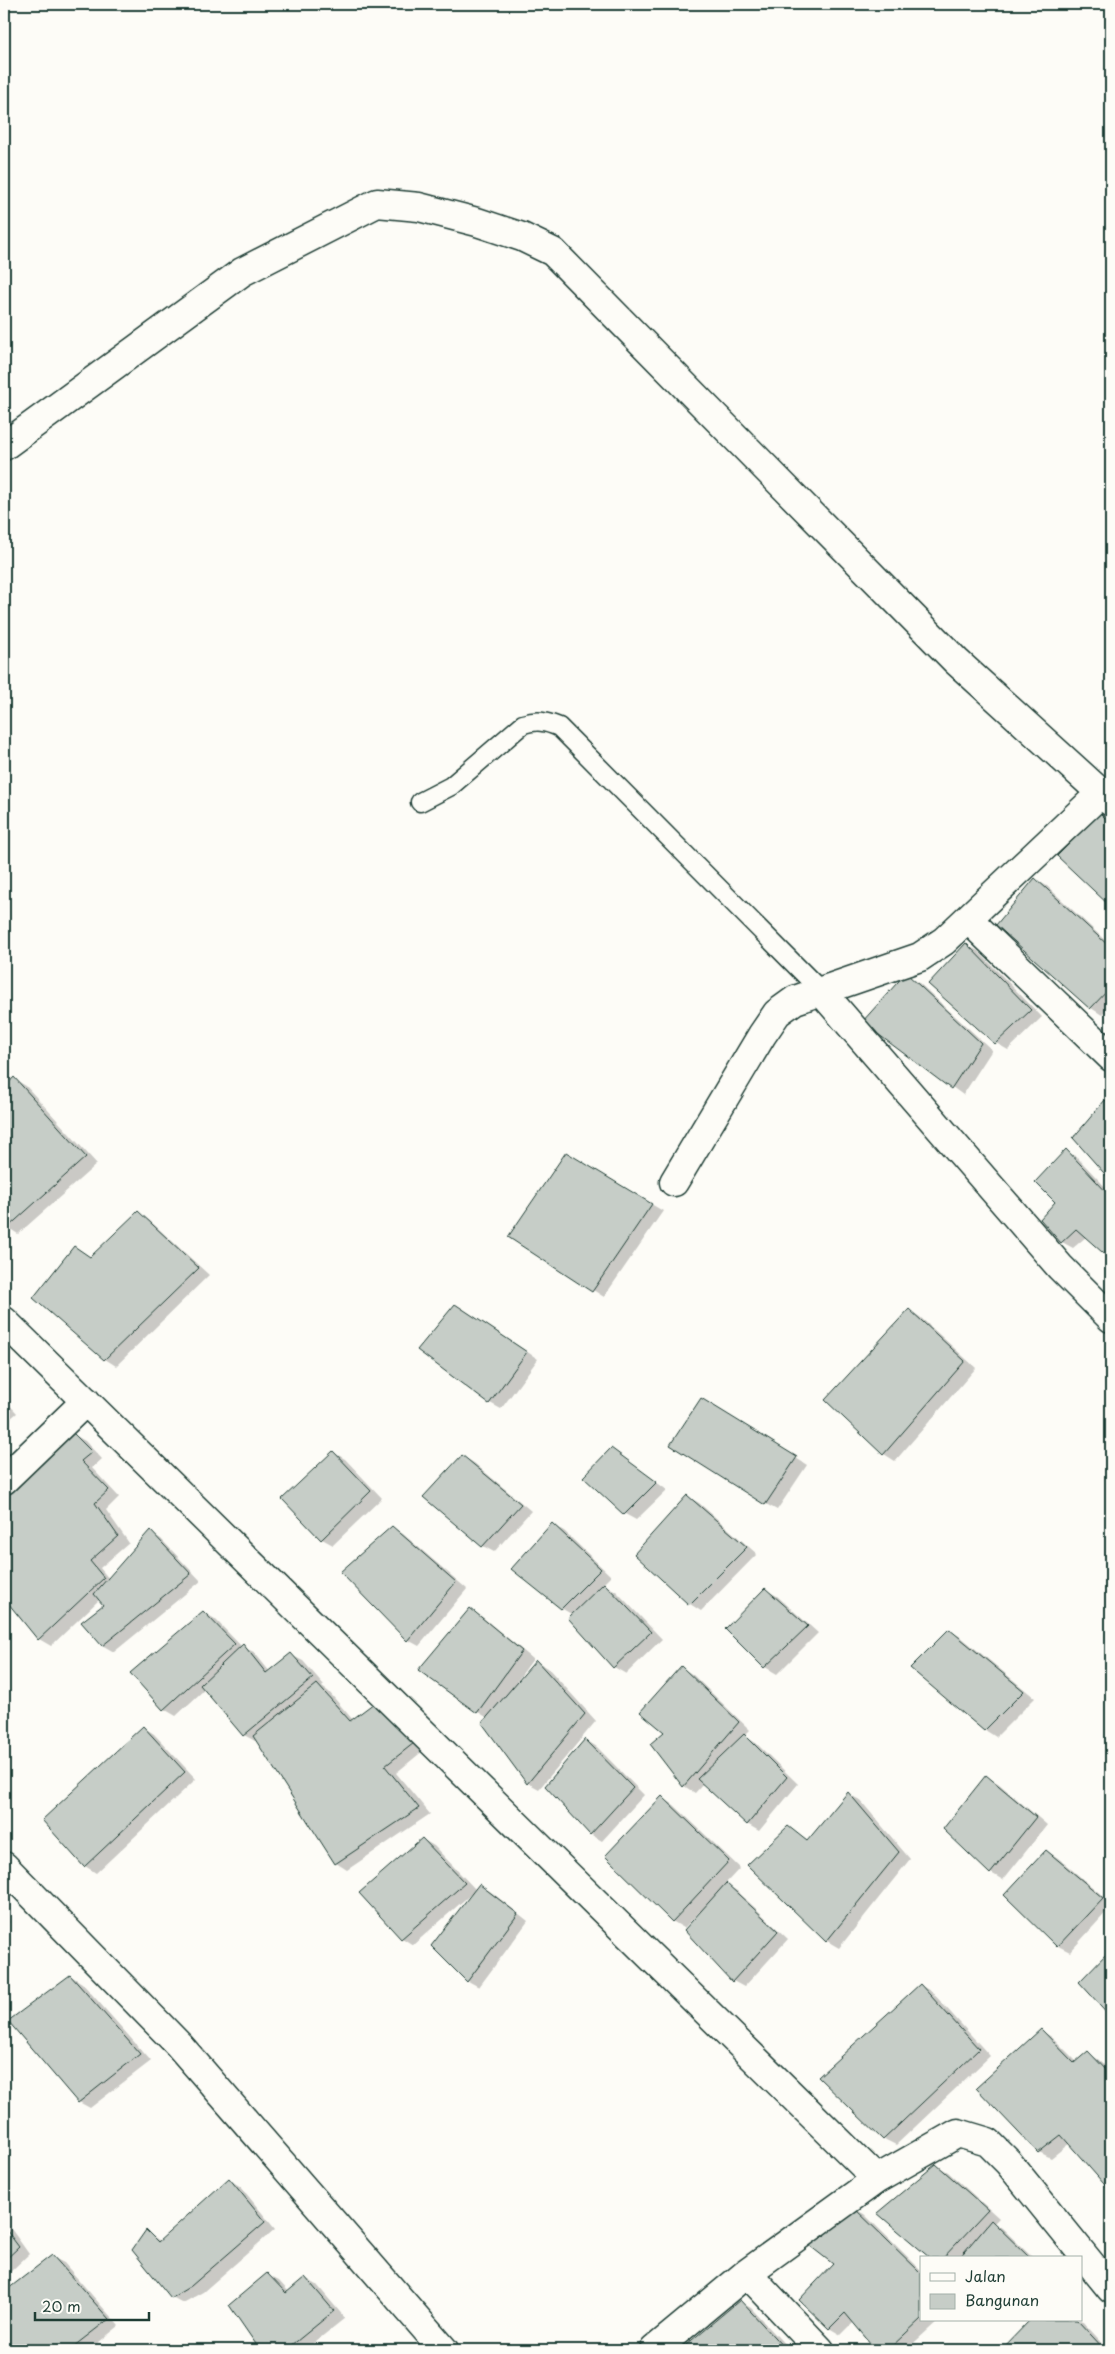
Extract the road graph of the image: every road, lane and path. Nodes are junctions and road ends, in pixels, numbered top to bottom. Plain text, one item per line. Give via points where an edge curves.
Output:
1 (10, 433) edge
2 (1106, 798) edge
3 (420, 802) dead end
4 (968, 919) junction
5 (821, 990) junction
6 (1111, 1056) edge
7 (674, 1182) dead end
8 (1111, 1318) edge
9 (4, 1321) edge
10 (86, 1401) junction
11 (4, 1480) edge
12 (4, 1866) edge
13 (877, 2179) junction
14 (747, 2272) junction
15 (1111, 2289) edge
16 (444, 2350) edge
17 (654, 2350) edge
18 (820, 2350) edge

1 - 2 street via 242,272 377,203 419,206 477,222 522,237 553,252 956,661
2 - 4 street
3 - 5 lane via 451,786 523,724 534,720 559,727
4 - 5 street via 920,957
4 - 6 street
5 - 7 street via 794,1000 777,1013
5 - 8 street via 1060,1267
9 - 10 street
10 - 11 street
10 - 13 street
12 - 16 street via 180,2044
13 - 14 street
13 - 15 street via 958,2133 988,2142 1008,2162
14 - 17 street
14 - 18 street

